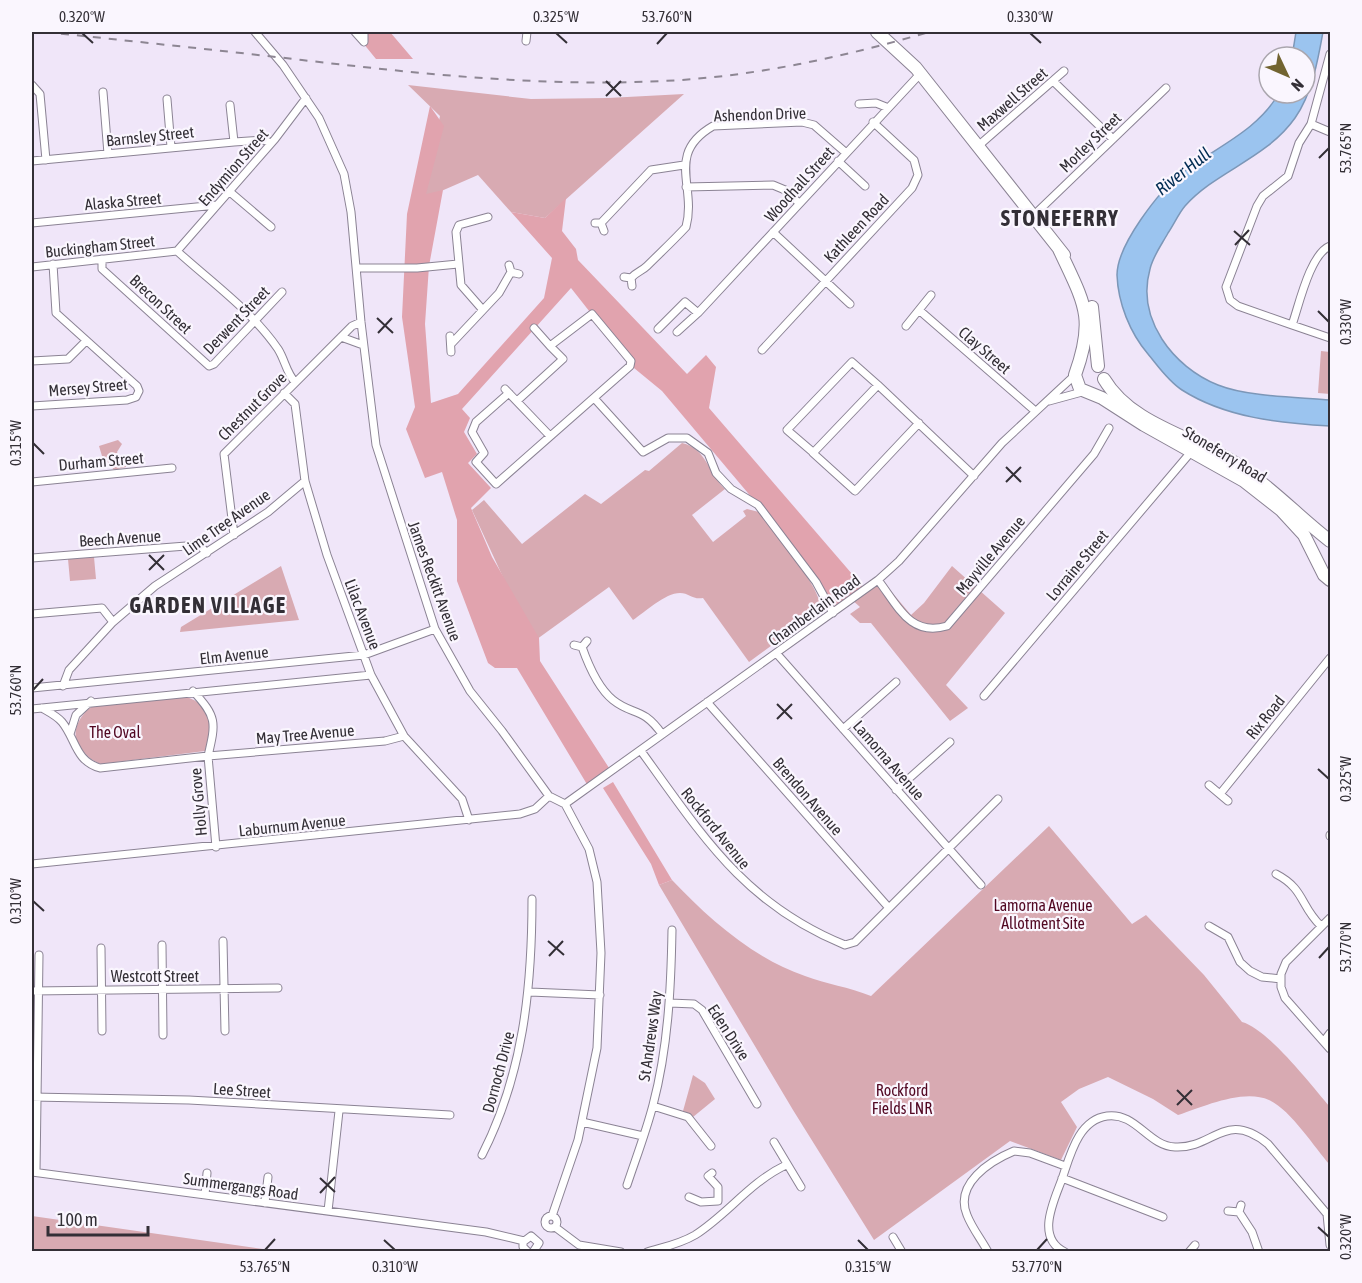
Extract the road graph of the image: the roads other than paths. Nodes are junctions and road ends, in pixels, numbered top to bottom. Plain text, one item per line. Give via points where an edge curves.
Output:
1 (255, 32) edge
2 (527, 32) edge
3 (877, 32) edge
4 (526, 41) dead end
5 (1330, 54) edge
6 (1064, 71) dead end
7 (920, 74) junction
8 (1053, 81) junction
9 (32, 85) edge
10 (1166, 88) dead end
11 (103, 93) dead end
12 (306, 98) junction
13 (167, 99) dead end
14 (859, 104) dead end
15 (230, 105) dead end
16 (886, 107) junction
17 (873, 122) junction
18 (1311, 124) junction
19 (1330, 132) edge
20 (1113, 139) junction
21 (234, 142) junction
22 (272, 143) junction
23 (171, 147) junction
24 (977, 147) junction
25 (845, 152) junction
26 (108, 154) junction
27 (46, 160) junction
28 (32, 161) edge
29 (838, 161) junction
30 (684, 165) junction
31 (865, 186) dead end
32 (686, 187) junction
33 (230, 192) junction
34 (799, 203) junction
35 (217, 205) junction
36 (490, 216) dead end
37 (1033, 216) junction
38 (32, 223) edge
39 (271, 227) dead end
40 (604, 231) dead end
41 (773, 232) junction
42 (1330, 246) edge
43 (1059, 249) junction
44 (177, 252) junction
45 (102, 259) junction
46 (53, 264) junction
47 (458, 264) junction
48 (32, 267) edge
49 (357, 268) junction
50 (519, 274) dead end
51 (825, 282) junction
52 (632, 286) dead end
53 (282, 292) dead end
54 (931, 295) dead end
55 (850, 304) dead end
56 (482, 309) junction
57 (919, 310) junction
58 (698, 313) junction
59 (254, 320) junction
60 (361, 322) junction
61 (1292, 325) junction
62 (906, 326) dead end
63 (534, 328) dead end
64 (658, 329) dead end
65 (677, 332) dead end
66 (340, 337) junction
67 (1330, 339) edge
68 (86, 341) junction
69 (363, 345) junction
70 (550, 346) junction
71 (762, 350) dead end
72 (451, 352) dead end
73 (32, 361) edge
74 (209, 366) joint
75 (1098, 366) junction
76 (1076, 372) junction
77 (1104, 379) junction
78 (295, 382) junction
79 (878, 385) junction
80 (1087, 392) junction
81 (284, 393) junction
82 (594, 398) junction
83 (517, 402) junction
84 (1046, 402) junction
85 (32, 406) edge
86 (1034, 410) junction
87 (919, 423) junction
88 (1109, 428) dead end
89 (550, 436) junction
90 (1191, 452) junction
91 (815, 455) junction
92 (172, 468) dead end
93 (974, 476) junction
94 (305, 481) junction
95 (32, 482) edge
96 (234, 535) junction
97 (1330, 541) edge
98 (1330, 549) edge
99 (207, 553) junction
100 (32, 558) edge
101 (1320, 567) junction
102 (878, 580) junction
103 (1330, 580) edge
104 (833, 613) junction
105 (32, 614) edge
106 (113, 622) junction
107 (435, 629) junction
108 (588, 641) dead end
109 (573, 645) dead end
110 (582, 647) junction
111 (777, 654) junction
112 (364, 655) junction
113 (1330, 658) edge
114 (371, 675) junction
115 (896, 682) dead end
116 (63, 686) junction
117 (32, 688) edge
118 (193, 692) junction
119 (984, 696) dead end
120 (91, 701) junction
121 (707, 702) junction
122 (42, 708) junction
123 (32, 709) edge
124 (843, 729) junction
125 (70, 734) junction
126 (662, 734) junction
127 (404, 736) junction
128 (950, 742) dead end
129 (641, 751) junction
130 (208, 756) junction
131 (1209, 785) dead end
132 (896, 790) junction
133 (1220, 794) junction
134 (549, 796) junction
135 (998, 799) dead end
136 (1228, 801) dead end
137 (565, 804) junction
138 (469, 820) junction
139 (216, 847) junction
140 (950, 849) junction
141 (32, 864) edge
142 (1276, 874) dead end
143 (981, 885) dead end
144 (534, 904) dead end
145 (888, 908) junction
146 (1330, 918) edge
147 (1209, 926) dead end
148 (1321, 926) junction
149 (681, 937) dead end
150 (223, 941) dead end
151 (162, 945) dead end
152 (101, 948) dead end
153 (39, 955) dead end
154 (1281, 979) junction
155 (278, 988) dead end
156 (102, 989) junction
157 (163, 989) junction
158 (224, 989) junction
159 (36, 991) edge
160 (530, 992) junction
161 (600, 995) junction
162 (670, 1003) junction
163 (102, 1031) dead end
164 (225, 1031) dead end
165 (1330, 1033) edge
166 (163, 1035) dead end
167 (1324, 1041) junction
168 (1330, 1049) edge
169 (35, 1097) edge
170 (757, 1104) dead end
171 (653, 1106) junction
172 (339, 1110) junction
173 (450, 1115) dead end
174 (582, 1122) junction
175 (643, 1136) junction
176 (774, 1142) dead end
177 (707, 1145) dead end
178 (482, 1155) dead end
179 (786, 1165) junction
180 (1065, 1166) junction
181 (34, 1172) edge
182 (207, 1173) dead end
183 (712, 1173) dead end
184 (268, 1177) dead end
185 (1062, 1178) junction
186 (627, 1185) dead end
187 (801, 1187) dead end
188 (205, 1195) junction
189 (689, 1197) dead end
190 (718, 1201) junction
191 (265, 1203) junction
192 (1136, 1207) junction
193 (726, 1210) junction
194 (328, 1211) junction
195 (1228, 1211) dead end
196 (1329, 1214) edge
197 (1132, 1215) dead end
198 (1163, 1217) dead end
199 (549, 1226) junction
200 (893, 1237) dead end
201 (536, 1239) junction
202 (521, 1240) junction
203 (1195, 1245) dead end
204 (1330, 1245) edge
205 (528, 1251) edge
206 (533, 1251) edge
207 (621, 1251) edge
208 (647, 1251) edge
209 (903, 1251) edge
210 (988, 1251) edge
211 (1065, 1251) edge
212 (1189, 1251) edge
213 (1259, 1251) edge

1 - 12 street, James Reckitt Avenue
2 - 4 street
3 - 7 highway via 900,50
5 - 18 street
6 - 8 street, Maxwell Street
7 - 16 street, Woodhall Street
7 - 24 highway
8 - 20 street
8 - 24 street, Maxwell Street
9 - 27 street via 40,94
10 - 20 street, Morley Street
11 - 26 street
12 - 22 street, Endymion Street
12 - 49 street, James Reckitt Avenue via 344,174
13 - 23 street
14 - 16 street
15 - 21 street
16 - 17 street, Woodhall Street
17 - 25 street, Woodhall Street
17 - 51 street, Kathleen Road via 914,160 918,175 912,188
18 - 19 street
18 - 61 street via 1299,143 1288,176 1263,196 1257,206 1226,287 1230,300 1238,306
20 - 37 street, Morley Street
21 - 22 street, Barnsley Street
21 - 23 street, Barnsley Street
22 - 33 street, Endymion Street
23 - 26 street, Barnsley Street
24 - 37 highway
25 - 29 street, Woodhall Street
25 - 30 street, Ashendon Drive via 814,125 802,122 713,126 691,144
26 - 27 street, Barnsley Street
27 - 28 street, Barnsley Street
29 - 31 street
29 - 34 street, Woodhall Street
30 - 32 street, Ashendon Drive
30 - 40 street via 651,170 598,223
32 - 34 street via 773,184 785,189
32 - 52 street, Ashendon Drive via 686,227 628,278
33 - 35 street, Endymion Street
33 - 39 street
34 - 41 street, Woodhall Street
35 - 38 street, Alaska Street
35 - 44 street, Endymion Street
36 - 47 street via 459,225
37 - 43 highway
41 - 51 street
41 - 58 street, Woodhall Street
42 - 61 street via 1312,267
43 - 75 highway via 1078,276 1092,307
43 - 76 highway via 1087,322 1086,342
44 - 45 street, Buckingham Street
44 - 59 street, Buckingham Street
45 - 46 street, Buckingham Street
45 - 74 street, Brecon Street via 102,268
46 - 48 street, Buckingham Street
46 - 68 street via 56,313
47 - 49 street
47 - 56 street via 460,285
49 - 60 street, James Reckitt Avenue
50 - 56 street via 510,268 499,293
51 - 55 street
51 - 71 street, Kathleen Road
53 - 59 street, Derwent Street
54 - 57 street
56 - 72 street via 451,340
57 - 62 street
57 - 86 street, Clay Street
58 - 64 street via 685,302
58 - 65 street, Woodhall Street
59 - 74 street, Derwent Street
59 - 78 street via 279,351
60 - 66 street, Chestnut Grove
60 - 69 street, James Reckitt Avenue
61 - 67 street
63 - 70 street
66 - 69 street
66 - 78 street, Chestnut Grove
68 - 73 street via 68,359
68 - 85 street, Mersey Street via 137,386 136,397
69 - 107 street, James Reckitt Avenue via 376,445
70 - 82 street via 592,314 631,361
70 - 83 street via 563,359
75 - 76 highway via 1085,363
75 - 77 highway
76 - 80 highway via 1077,385
76 - 84 street, Chamberlain Road
77 - 80 highway via 1100,388
77 - 97 highway, Stoneferry Road via 1134,409 1220,454 1260,480
78 - 81 street, Chestnut Grove
79 - 87 street
79 - 91 street
79 - 91 street via 852,362 787,430
80 - 84 street, Chamberlain Road
80 - 90 highway, Stoneferry Road
81 - 94 street, Lilac Avenue via 295,404
81 - 96 street, Chestnut Grove via 224,454
82 - 89 street
82 - 104 street via 643,452 668,438 687,438 708,453 716,473 731,489 758,505 816,582
83 - 89 street
83 - 89 street via 507,391 472,428 484,453 476,462 496,484
84 - 86 street, Chamberlain Road
86 - 93 street, Chamberlain Road
87 - 91 street via 855,492
87 - 93 street
88 - 102 street, Mayville Avenue via 1094,454 947,626 932,631 917,627
90 - 101 highway, Stoneferry Road via 1244,481 1281,510 1304,535
90 - 119 street, Lorraine Street
92 - 95 street, Durham Street
93 - 102 street, Chamberlain Road
94 - 96 street, Lime Tree Avenue
94 - 112 street, Lilac Avenue via 332,570
96 - 99 street, Lime Tree Avenue
98 - 101 highway via 1322,556
99 - 100 street, Beech Avenue via 199,545
99 - 106 street, Lime Tree Avenue via 155,586
101 - 103 highway, Stoneferry Road
102 - 104 street, Chamberlain Road
104 - 111 street, Chamberlain Road
105 - 106 street via 102,608
106 - 116 street, Lime Tree Avenue via 69,670
107 - 112 street, Elm Avenue
107 - 134 street, James Reckitt Avenue via 470,691
108 - 110 street
109 - 110 street
110 - 126 street via 612,700 648,717
111 - 121 street, Chamberlain Road
111 - 124 street, Lamorna Avenue
112 - 114 street, Lilac Avenue
112 - 116 street, Elm Avenue
113 - 133 street, Rix Road
114 - 118 street, Elm Avenue
114 - 127 street, Lilac Avenue
115 - 124 street
116 - 117 street, Elm Avenue
118 - 120 street, Elm Avenue
118 - 130 street via 211,710 215,726
120 - 122 street, Elm Avenue
120 - 125 street via 76,715
121 - 126 street, Chamberlain Road
121 - 145 street, Brendon Avenue
122 - 123 street, Elm Avenue
122 - 125 street via 61,720
124 - 132 street, Lamorna Avenue
125 - 130 street via 77,753 89,765 100,768
126 - 129 street, Chamberlain Road
127 - 130 street, May Tree Avenue via 386,741
127 - 138 street, Lilac Avenue via 462,799
128 - 132 street
129 - 137 street, Chamberlain Road
129 - 145 street, Rockford Avenue via 736,876 793,920 845,945 855,942
130 - 139 street, Holly Grove
131 - 133 street
132 - 140 street, Lamorna Avenue
133 - 136 street
134 - 137 street, James Reckitt Avenue
134 - 138 street, Laburnum Avenue via 524,813
135 - 140 street, Rockford Avenue
137 - 161 street via 589,849 597,882
138 - 139 street, Laburnum Avenue
139 - 141 street, Laburnum Avenue
140 - 143 street, Lamorna Avenue
140 - 145 street, Rockford Avenue
142 - 148 street via 1302,893 1307,913
144 - 160 street, Dornoch Drive
146 - 148 street
147 - 154 street via 1228,937 1240,962 1250,971
148 - 154 street via 1314,938 1286,962
149 - 162 street, St Andrews Way via 672,933
150 - 158 street
151 - 157 street
152 - 156 street
153 - 159 street
154 - 167 street via 1285,998
155 - 158 street, Westcott Street
156 - 157 street, Westcott Street
156 - 159 street, Westcott Street
156 - 163 street
157 - 158 street, Westcott Street
157 - 166 street
158 - 164 street
159 - 169 street
160 - 161 street
160 - 178 street, Dornoch Drive via 509,1093
161 - 174 street via 597,1048
162 - 170 street, Eden Drive via 694,1004 702,1010 750,1098
162 - 171 street, St Andrews Way
165 - 167 street
167 - 168 street
169 - 172 street, Lee Street via 189,1100
169 - 181 street
171 - 175 street, St Andrews Way
171 - 177 street via 688,1117
172 - 173 street, Lee Street
172 - 194 street
174 - 175 street
174 - 199 street via 552,1216 546,1218
175 - 186 street, St Andrews Way
176 - 179 street
179 - 187 street
179 - 193 street via 759,1180
180 - 185 street
180 - 196 street via 1078,1136 1106,1116 1127,1119 1162,1145 1175,1148 1237,1129 1268,1144
180 - 210 street via 1014,1151 978,1174 967,1187 965,1207
181 - 188 street, Summergangs Road
182 - 188 street
183 - 190 street via 708,1176 719,1192
184 - 191 street
185 - 192 street
185 - 211 street via 1048,1223 1050,1235 1058,1248
188 - 191 street, Summergangs Road
189 - 190 street via 700,1202
190 - 193 street
191 - 194 street, Summergangs Road
192 - 197 street
192 - 198 street
193 - 208 street via 678,1244
194 - 202 street, Summergangs Road
195 - 213 street via 1240,1208
196 - 204 street
199 - 201 street
199 - 207 street via 579,1245
200 - 209 street
201 - 202 street
201 - 206 street via 538,1248
202 - 205 street
203 - 212 street

